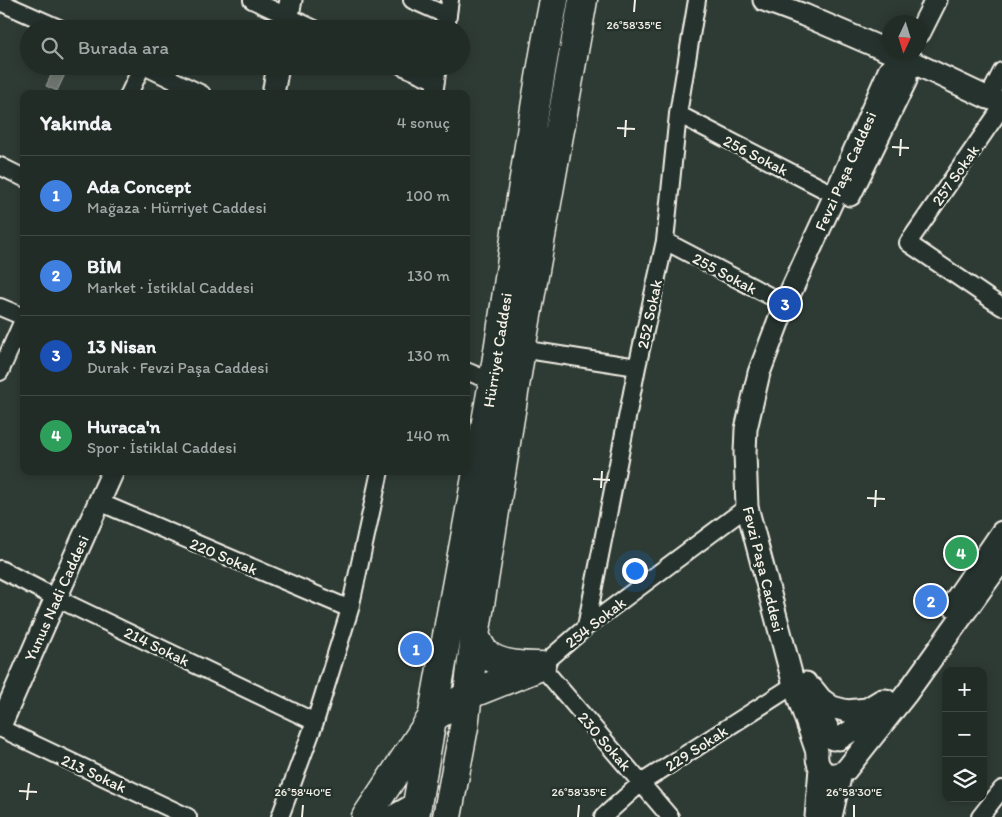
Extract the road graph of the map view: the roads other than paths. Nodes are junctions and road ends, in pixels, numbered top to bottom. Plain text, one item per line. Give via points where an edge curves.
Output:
1 (252, 0) edge
2 (412, 0) edge
3 (554, 0) edge
4 (583, 0) edge
5 (697, 0) edge
6 (764, 0) edge
7 (936, 0) edge
8 (0, 2) edge
9 (288, 15) edge
10 (448, 15) edge
11 (927, 18) edge
12 (41, 20) edge
13 (882, 47) edge
14 (895, 60) edge
15 (901, 60) edge
16 (911, 60) edge
17 (1002, 71) edge
18 (138, 75) edge
19 (162, 75) edge
20 (276, 75) edge
21 (424, 75) edge
22 (436, 80) edge
23 (131, 90) edge
24 (194, 90) edge
25 (274, 90) edge
26 (997, 102) edge
27 (678, 114) junction
28 (0, 166) edge
29 (20, 176) edge
30 (836, 195) junction
31 (665, 242) junction
32 (785, 304) junction
33 (0, 307) edge
34 (1002, 307) edge
35 (20, 315) edge
36 (20, 326) edge
37 (520, 349) junction
38 (637, 367) junction
39 (0, 372) edge
40 (470, 373) edge
41 (493, 382) junction
42 (111, 475) edge
43 (379, 475) edge
44 (99, 502) junction
45 (752, 505) junction
46 (1002, 532) edge
47 (1002, 560) edge
48 (0, 569) edge
49 (56, 598) junction
50 (350, 609) junction
51 (586, 626) junction
52 (475, 636) junction
53 (541, 666) junction
54 (800, 683) junction
55 (894, 692) junction
56 (468, 695) junction
57 (431, 719) junction
58 (314, 722) junction
59 (0, 727) edge
60 (464, 727) junction
61 (836, 739) junction
62 (818, 760) junction
63 (845, 769) junction
64 (641, 783) junction
65 (453, 786) junction
66 (1002, 790) edge
67 (416, 810) edge
68 (824, 816) edge
69 (188, 817) edge
70 (280, 817) edge
71 (366, 817) edge
72 (392, 817) edge
73 (447, 817) edge
74 (603, 817) edge
75 (670, 817) edge
76 (980, 817) edge

1 - 9 street
2 - 10 street
3 - 41 highway, Hürriyet Caddesi
4 - 37 highway, Hürriyet Caddesi
5 - 27 street, 252 Sokak
6 - 13 street
7 - 11 street
8 - 12 street
14 - 30 street, Fevzi Paşa Caddesi
15 - 45 street, Fevzi Paşa Caddesi via 906,80 797,304 769,374 758,427
16 - 26 street
17 - 26 street, 257 Sokak
18 - 23 street
19 - 24 street
20 - 25 street
21 - 22 street
26 - 34 street, 257 Sokak via 908,243
27 - 30 street, 256 Sokak
27 - 31 street, 252 Sokak
28 - 29 street
30 - 32 street, Fevzi Paşa Caddesi
31 - 32 street, 255 Sokak
31 - 38 street, 252 Sokak
32 - 45 street, Fevzi Paşa Caddesi via 759,373 746,429 744,453
33 - 35 street
36 - 39 street
37 - 38 street
37 - 52 highway, Hürriyet Caddesi
38 - 51 street, 252 Sokak
40 - 41 street
41 - 57 highway, Hürriyet Caddesi
42 - 44 street, Yunus Nadi Caddesi
43 - 50 street
44 - 49 street, Yunus Nadi Caddesi
44 - 50 street, 220 Sokak
45 - 51 street, 254 Sokak
45 - 54 street, Fevzi Paşa Caddesi via 783,600
46 - 55 street
47 - 63 street via 907,693
48 - 49 street, 214 Sokak
49 - 58 street, 214 Sokak
49 - 59 street, Yunus Nadi Caddesi
50 - 58 street
51 - 53 street, 254 Sokak
52 - 53 highway via 488,656 495,660 518,666
52 - 56 highway, Hürriyet Caddesi
53 - 56 highway
53 - 60 highway
53 - 64 street, 230 Sokak
54 - 55 street via 832,707 847,712 867,709
54 - 61 street, Fevzi Paşa Caddesi
54 - 62 street, Fevzi Paşa Caddesi
54 - 64 street, 229 Sokak
55 - 61 street via 869,719
56 - 57 highway
56 - 60 highway, Hürriyet Caddesi
57 - 67 highway, Hürriyet Caddesi
57 - 71 highway
58 - 70 street
59 - 69 street, 213 Sokak
60 - 65 highway, Hürriyet Caddesi
61 - 62 street via 819,747
61 - 63 street, Fevzi Paşa Caddesi via 844,741 852,755
62 - 63 street via 830,774
62 - 68 street, Fevzi Paşa Caddesi
63 - 68 street, Fevzi Paşa Caddesi
64 - 74 street, 229 Sokak
64 - 75 street, 230 Sokak
65 - 67 highway
65 - 73 highway, Hürriyet Caddesi
66 - 76 street
67 - 72 street

